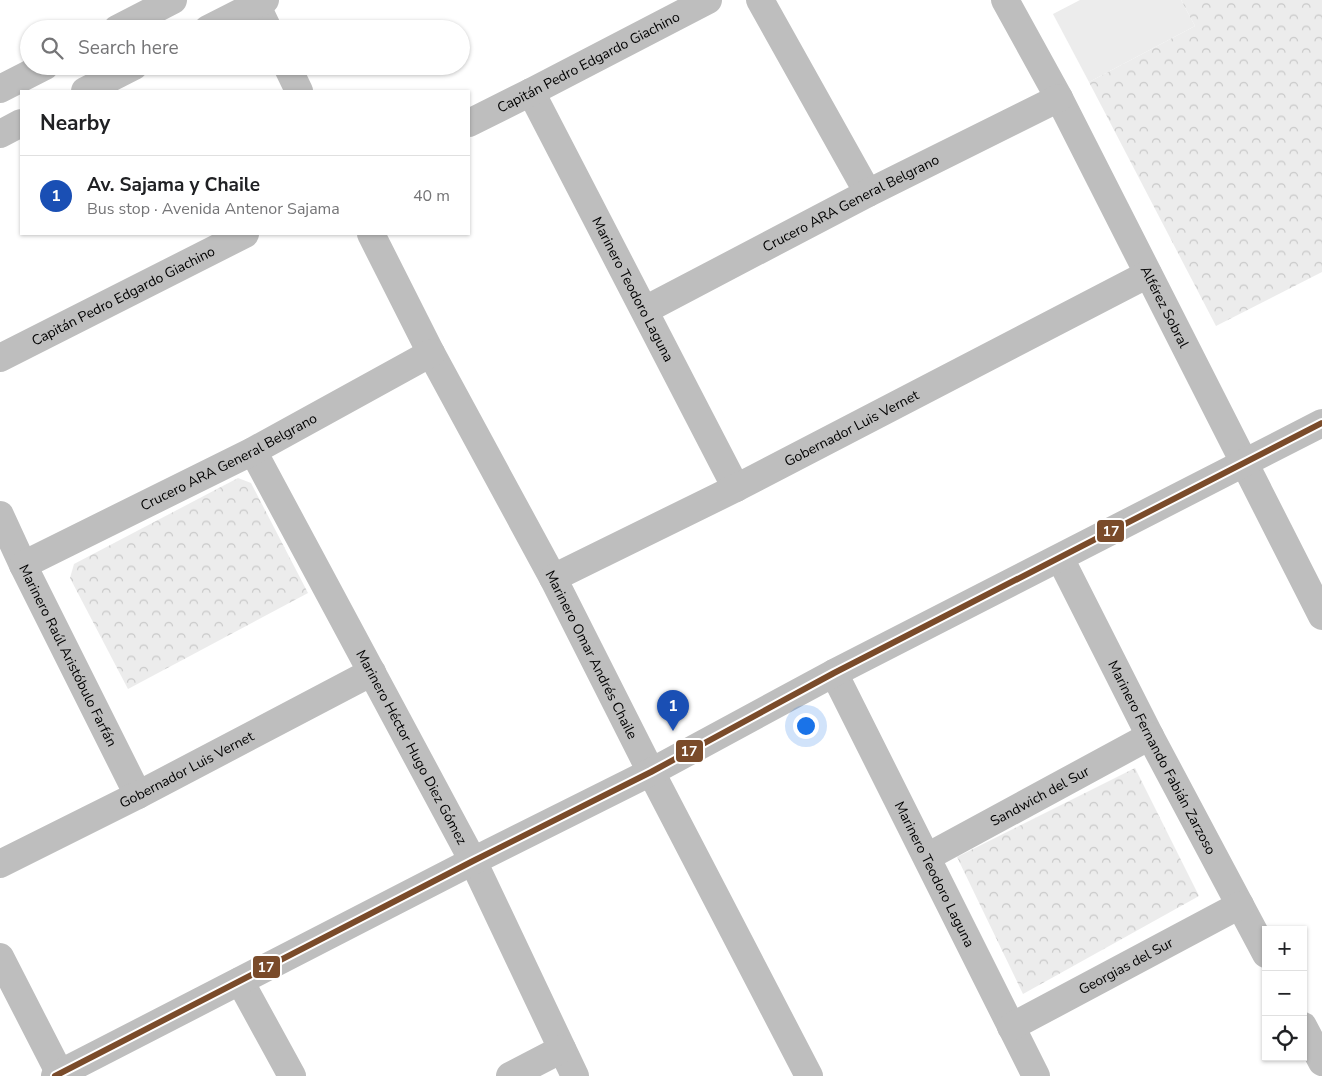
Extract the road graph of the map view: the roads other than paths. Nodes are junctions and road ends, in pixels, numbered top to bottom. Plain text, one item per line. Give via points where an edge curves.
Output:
1 (173, 0) edge
2 (708, 0) edge
3 (760, 0) edge
4 (1005, 0) edge
5 (258, 2) edge
6 (134, 20) edge
7 (225, 20) edge
8 (265, 20) edge
9 (27, 75) edge
10 (116, 75) edge
11 (291, 75) edge
12 (0, 89) edge
13 (86, 90) edge
14 (299, 90) edge
15 (531, 92) junction
16 (1059, 98) junction
17 (470, 122) edge
18 (20, 124) edge
19 (0, 134) edge
20 (868, 193) junction
21 (243, 235) edge
22 (372, 235) edge
23 (1148, 274) junction
24 (645, 310) junction
25 (431, 353) junction
26 (0, 358) edge
27 (1322, 424) edge
28 (253, 451) junction
29 (1244, 463) junction
30 (736, 488) junction
31 (0, 514) edge
32 (1060, 558) junction
33 (23, 565) junction
34 (553, 578) junction
35 (1322, 616) edge
36 (372, 672) junction
37 (834, 673) junction
38 (1150, 736) junction
39 (651, 772) junction
40 (138, 795) junction
41 (927, 857) junction
42 (472, 861) junction
43 (0, 864) edge
44 (1240, 905) junction
45 (1262, 946) edge
46 (0, 957) edge
47 (240, 982) junction
48 (1011, 1027) junction
49 (1307, 1034) edge
50 (562, 1050) junction
51 (1322, 1062) edge
52 (58, 1075) edge
53 (292, 1076) edge
54 (510, 1076) edge
55 (575, 1076) edge
56 (809, 1076) edge
57 (1036, 1076) edge

1 - 6 street
2 - 15 street, Capitán Pedro Edgardo Giachino
3 - 20 street
4 - 16 street, Alférez Sobral
5 - 7 street
5 - 8 street
9 - 12 street
10 - 13 street
11 - 14 street
15 - 17 street, Capitán Pedro Edgardo Giachino
15 - 24 street, Marinero Teodoro Laguna
16 - 20 street, Crucero ARA General Belgrano
16 - 23 street, Alférez Sobral
18 - 19 street
20 - 24 street, Crucero ARA General Belgrano
21 - 26 street, Capitán Pedro Edgardo Giachino
22 - 25 street, Marinero Omar Andrés Chaile
23 - 29 street, Alférez Sobral
23 - 30 street, Gobernador Luis Vernet
24 - 30 street, Marinero Teodoro Laguna
25 - 28 street, Crucero ARA General Belgrano
25 - 34 street, Marinero Omar Andrés Chaile
27 - 29 street
28 - 33 street, Crucero ARA General Belgrano
28 - 36 street, Marinero Héctor Hugo Diez Gómez
29 - 32 street
29 - 35 street, Alférez Sobral
30 - 34 street, Gobernador Luis Vernet
31 - 33 street, Marinero Raúl Aristóbulo Farfán
32 - 37 street
32 - 38 street, Marinero Fernando Fabián Zarzoso
33 - 40 street, Marinero Raúl Aristóbulo Farfán
34 - 39 street, Marinero Omar Andrés Chaile
36 - 40 street, Gobernador Luis Vernet
36 - 42 street, Marinero Héctor Hugo Diez Gómez
37 - 39 street
37 - 41 street, Marinero Teodoro Laguna
38 - 41 street, Sandwich del Sur
38 - 44 street, Marinero Fernando Fabián Zarzoso
39 - 42 street
39 - 56 street, Marinero Omar Andrés Chaile
40 - 43 street, Gobernador Luis Vernet
41 - 48 street, Marinero Teodoro Laguna
42 - 47 street
42 - 50 street, Marinero Héctor Hugo Diez Gómez
44 - 45 street, Marinero Fernando Fabián Zarzoso
44 - 48 street, Georgias del Sur
46 - 52 street
47 - 52 street
47 - 53 street
48 - 57 street, Marinero Teodoro Laguna
49 - 51 street
50 - 54 street
50 - 55 street, Marinero Héctor Hugo Diez Gómez

